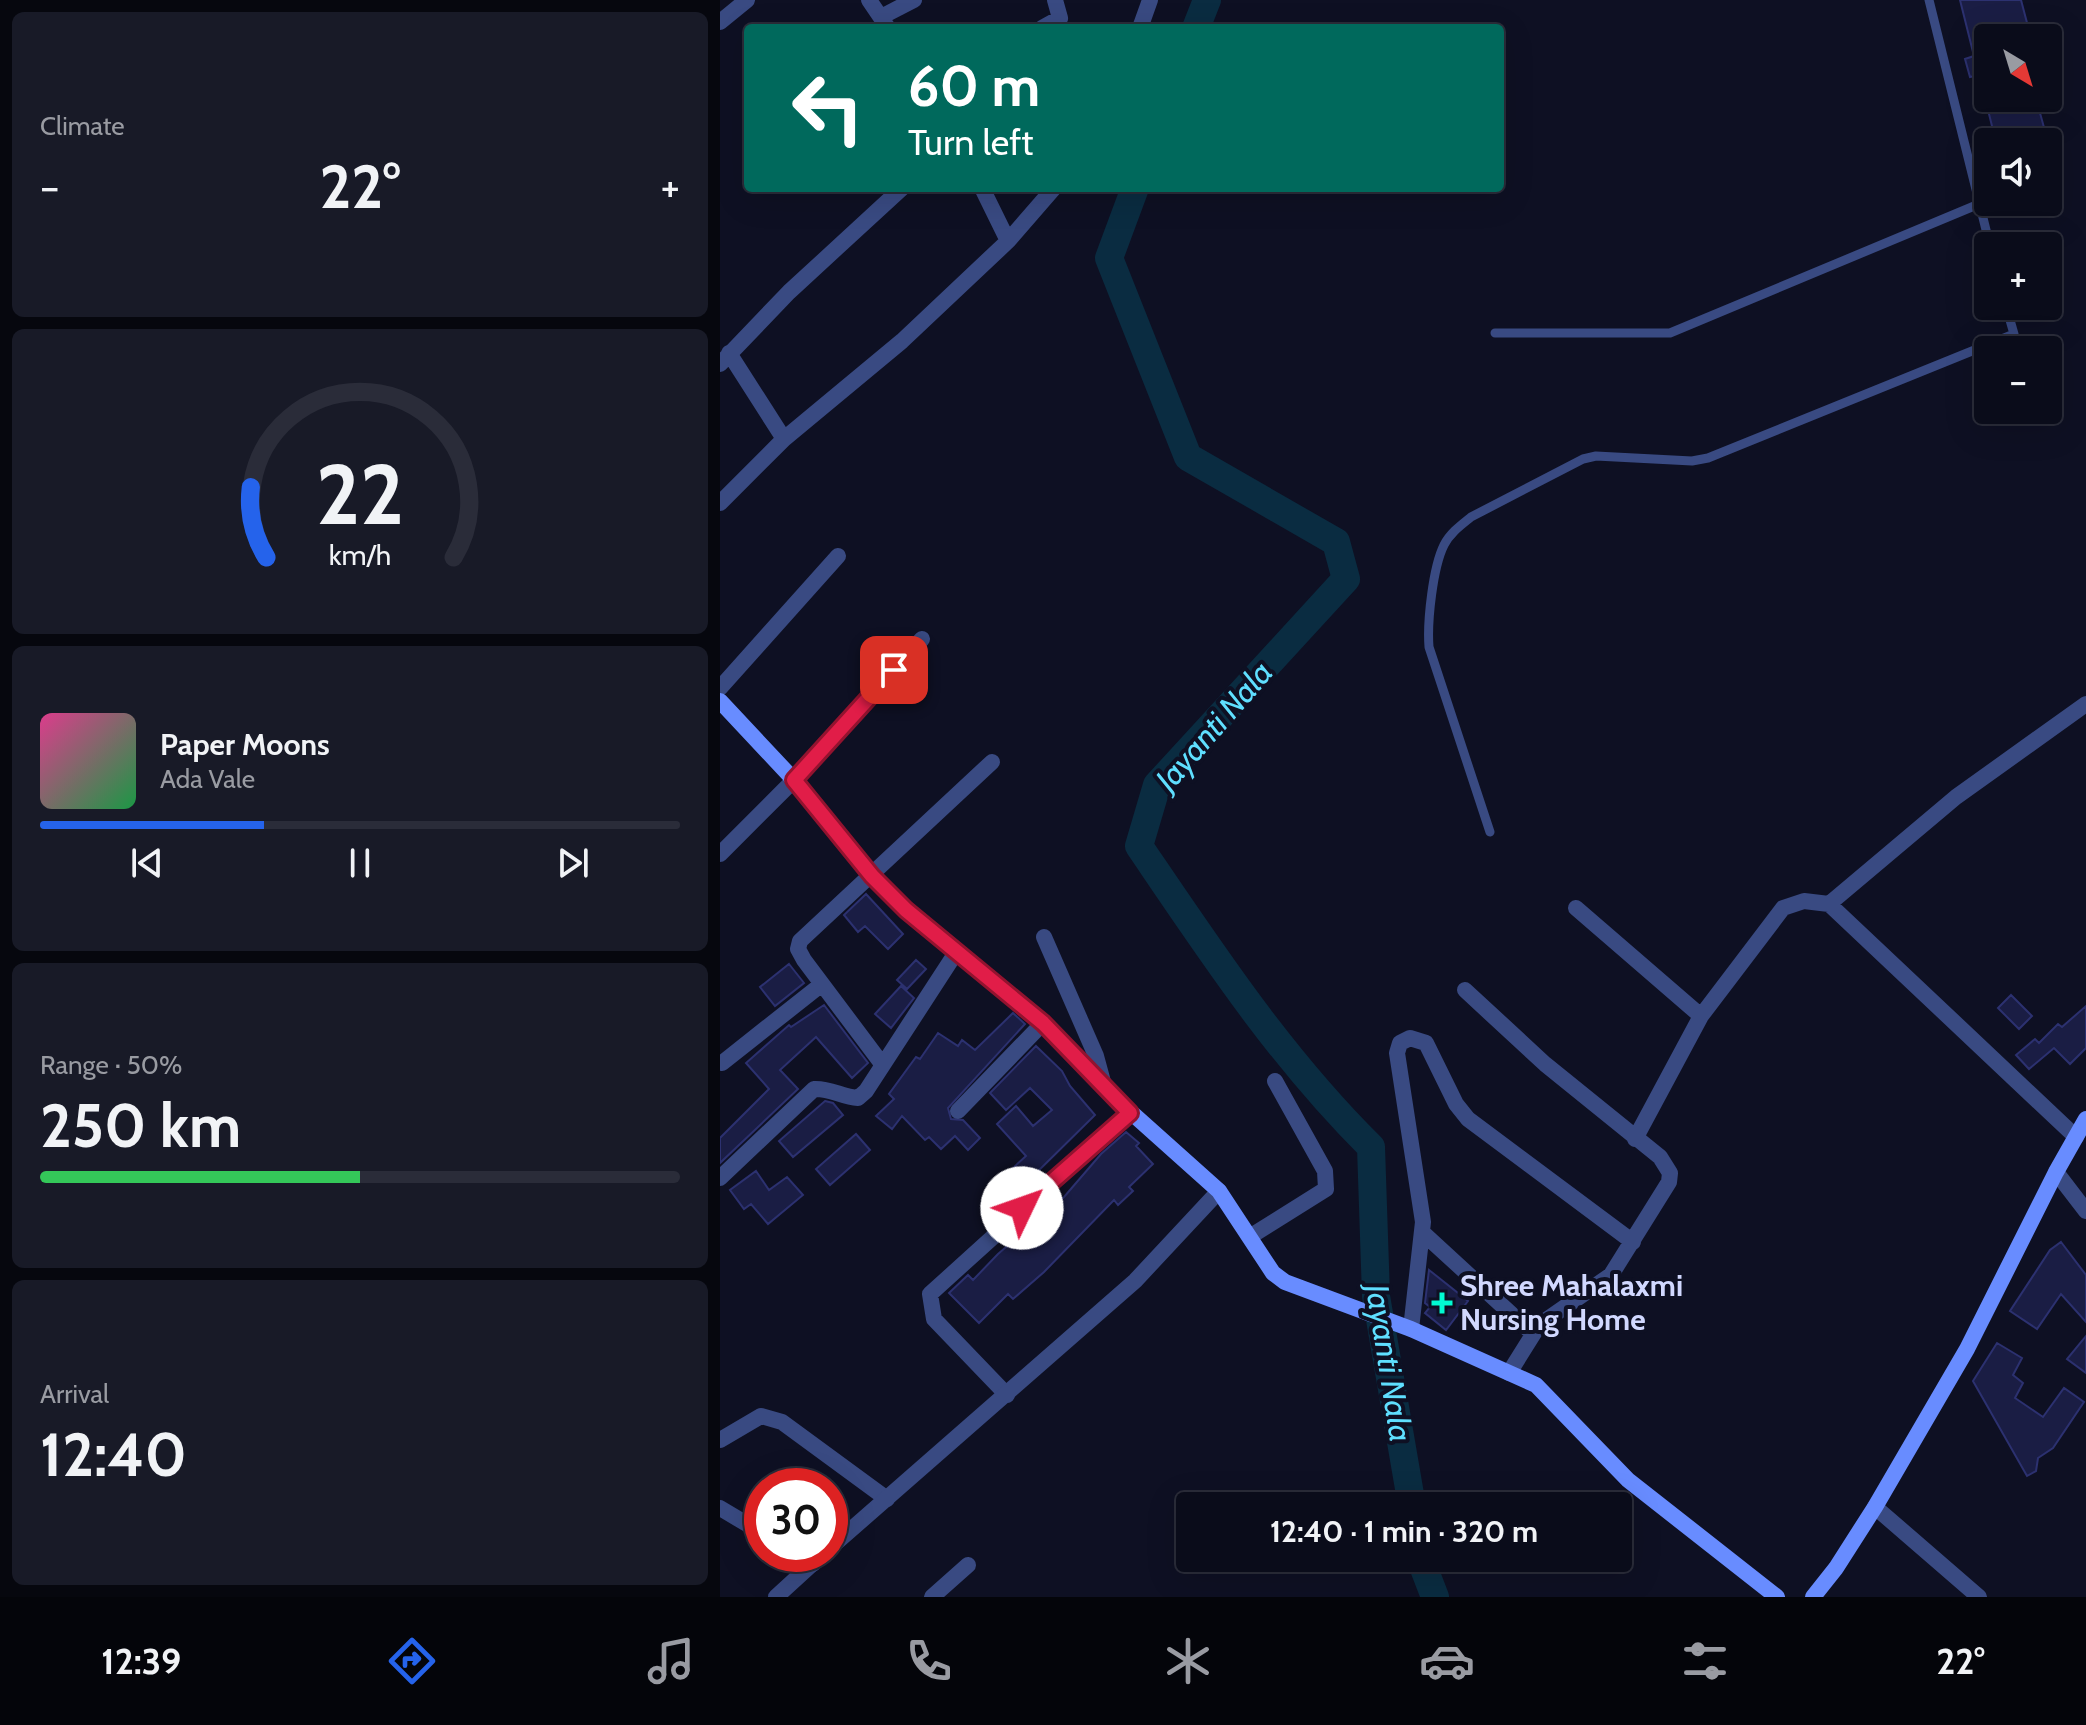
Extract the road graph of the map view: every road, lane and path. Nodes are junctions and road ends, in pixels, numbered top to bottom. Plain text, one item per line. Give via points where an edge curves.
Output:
1 (747, 0) edge
2 (869, 0) edge
3 (914, 0) edge
4 (1055, 0) edge
5 (1150, 0) edge
6 (1929, 0) edge
7 (720, 22) edge
8 (884, 22) edge
9 (1049, 24) edge
10 (1141, 24) edge
11 (1974, 184) edge
12 (898, 192) edge
13 (984, 192) edge
14 (1051, 192) edge
15 (1974, 206) edge
16 (1008, 241) junction
17 (2010, 320) edge
18 (1495, 333) dead end
19 (724, 358) edge
20 (784, 439) junction
21 (720, 503) edge
22 (838, 556) dead end
23 (922, 639) dead end
24 (720, 688) edge
25 (720, 701) edge
26 (2086, 704) edge
27 (992, 762) dead end
28 (794, 780) junction
29 (1490, 832) dead end
30 (720, 854) edge
31 (872, 876) junction
32 (1829, 904) junction
33 (1576, 908) dead end
34 (1044, 937) dead end
35 (957, 951) junction
36 (822, 984) junction
37 (1465, 990) dead end
38 (1701, 1016) junction
39 (1043, 1023) junction
40 (722, 1063) dead end
41 (882, 1064) junction
42 (1275, 1081) dead end
43 (1105, 1089) junction
44 (958, 1111) dead end
45 (1130, 1113) junction
46 (2086, 1119) edge
47 (2076, 1137) junction
48 (1635, 1139) junction
49 (2056, 1172) junction
50 (720, 1178) edge
51 (1219, 1191) junction
52 (2086, 1211) edge
53 (1423, 1233) junction
54 (1251, 1236) junction
55 (1633, 1242) junction
56 (1410, 1329) junction
57 (1532, 1333) junction
58 (1509, 1373) junction
59 (1007, 1395) junction
60 (720, 1440) edge
61 (887, 1499) junction
62 (1875, 1507) junction
63 (720, 1508) edge
64 (744, 1522) edge
65 (848, 1533) edge
66 (968, 1565) dead end
67 (804, 1572) edge
68 (776, 1597) edge
69 (932, 1597) edge
70 (1777, 1597) edge
71 (1813, 1597) edge
72 (1979, 1597) edge

1 - 7 street
2 - 8 street
3 - 8 street
4 - 9 street via 1060,18
5 - 10 street
6 - 11 lane
12 - 19 street
13 - 16 street
14 - 16 street
15 - 18 lane via 1670,333
16 - 20 street via 965,285
17 - 29 lane via 2014,334 1723,453 1692,461 1583,459 1457,527 1440,557 1429,647
19 - 20 street
20 - 21 street
22 - 24 street
23 - 28 street
25 - 28 main road
26 - 32 street via 1956,797
27 - 31 street
28 - 30 street
28 - 31 main road
31 - 35 main road
31 - 36 street via 800,941 798,949
32 - 38 street via 1804,901 1783,908
32 - 47 street
33 - 38 street
34 - 43 street
35 - 39 main road
35 - 41 street
36 - 40 street
36 - 41 street
37 - 48 street
38 - 48 street
39 - 43 main road
39 - 44 street
41 - 50 street via 858,1098 814,1089
42 - 54 street via 1325,1171 1326,1189
43 - 45 main road
45 - 51 main road
45 - 59 street via 930,1294 934,1319
46 - 47 main road
47 - 49 main road
48 - 55 street via 1660,1157 1670,1173
49 - 52 street
49 - 62 main road via 1967,1349
51 - 54 main road
51 - 59 street via 1135,1281
53 - 55 street via 1397,1053 1400,1043 1410,1038 1426,1043 1468,1119
53 - 56 street
53 - 57 street
54 - 56 main road via 1273,1273 1285,1282
55 - 57 street via 1602,1284
56 - 58 main road
57 - 58 street
58 - 70 main road via 1536,1385 1628,1480
59 - 61 street
60 - 61 street via 761,1416 782,1422
61 - 65 street
62 - 71 main road
62 - 72 street
63 - 64 street
66 - 69 street
67 - 68 street

